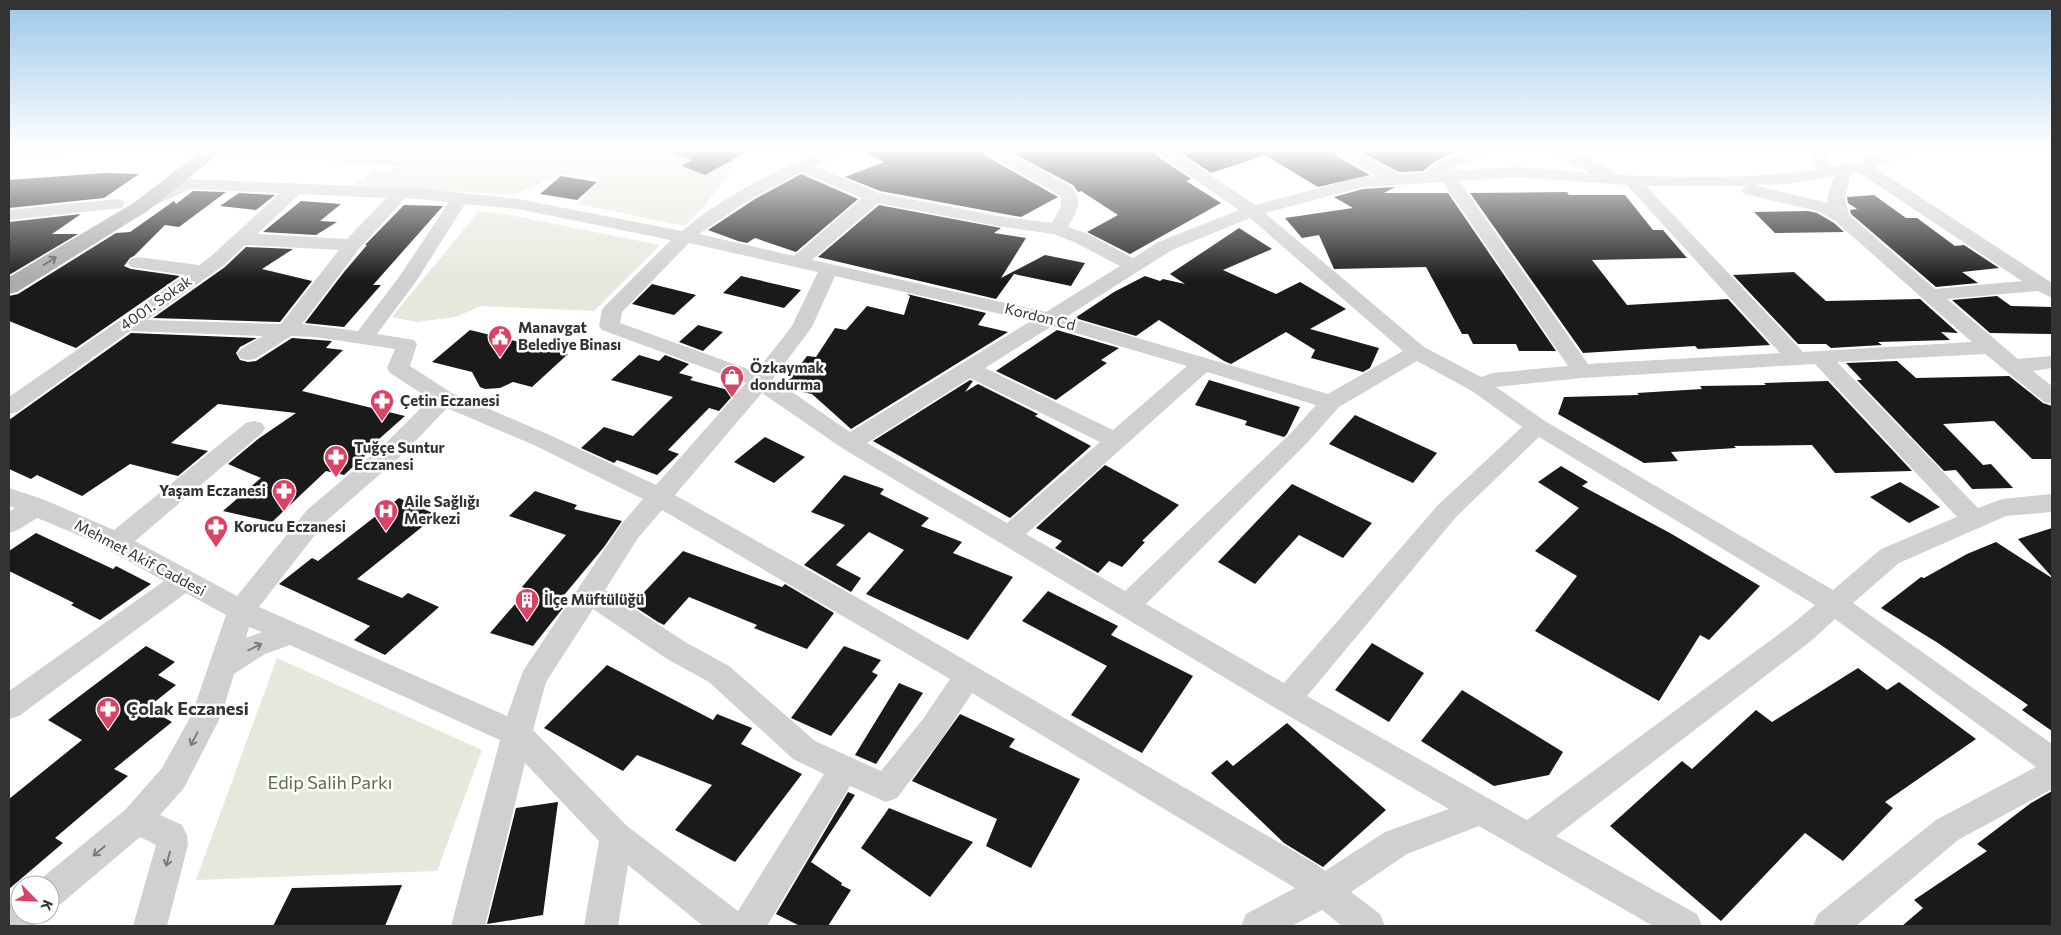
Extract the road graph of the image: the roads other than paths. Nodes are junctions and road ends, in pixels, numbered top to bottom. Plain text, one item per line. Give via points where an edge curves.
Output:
1 (400, 193) edge
2 (140, 194) edge
3 (157, 194) edge
4 (168, 194) edge
5 (290, 194) edge
6 (408, 194) edge
7 (750, 194) edge
8 (864, 194) edge
9 (1068, 194) edge
10 (1227, 194) edge
11 (1318, 194) edge
12 (1452, 194) edge
13 (1637, 194) edge
14 (1763, 194) edge
15 (1837, 194) edge
16 (1886, 194) edge
17 (460, 198) junction
18 (874, 198) junction
19 (116, 204) junction
20 (142, 206) junction
21 (1252, 211) junction
22 (9, 215) edge
23 (1841, 217) junction
24 (1058, 229) junction
25 (686, 236) junction
26 (240, 239) junction
27 (352, 245) junction
28 (798, 262) junction
29 (138, 263) dead end
30 (1135, 266) junction
31 (829, 268) junction
32 (9, 270) edge
33 (202, 271) junction
34 (9, 287) edge
35 (2047, 289) edge
36 (1931, 295) junction
37 (1051, 319) junction
38 (122, 326) junction
39 (287, 330) junction
40 (363, 338) junction
41 (1990, 346) junction
42 (1416, 352) junction
43 (248, 354) dead end
44 (1820, 357) junction
45 (1797, 358) junction
46 (2052, 362) edge
47 (1204, 363) junction
48 (2015, 366) junction
49 (969, 369) junction
50 (1582, 371) junction
51 (760, 381) junction
52 (1480, 386) junction
53 (2052, 397) edge
54 (444, 398) junction
55 (1331, 402) junction
56 (9, 407) edge
57 (1537, 426) junction
58 (254, 428) dead end
59 (1116, 440) junction
60 (850, 443) junction
61 (9, 496) edge
62 (660, 497) junction
63 (2052, 503) edge
64 (36, 506) junction
65 (1974, 520) junction
66 (9, 524) edge
67 (1008, 536) junction
68 (116, 543) junction
69 (183, 581) junction
70 (589, 594) junction
71 (1834, 604) junction
72 (1127, 606) junction
73 (241, 612) junction
74 (291, 633) junction
75 (223, 667) junction
76 (968, 676) junction
77 (1288, 700) junction
78 (9, 707) edge
79 (516, 734) junction
80 (2052, 761) edge
81 (844, 769) junction
82 (2052, 774) edge
83 (1482, 811) junction
84 (136, 820) junction
85 (616, 836) junction
86 (1529, 837) junction
87 (60, 884) edge
88 (1324, 891) junction
89 (150, 926) edge
90 (468, 926) edge
91 (602, 926) edge
92 (729, 926) edge
93 (748, 926) edge
94 (1258, 926) edge
95 (1368, 926) edge
96 (1685, 926) edge
97 (1830, 926) edge

1 - 27 street
2 - 19 main road
3 - 20 main road
4 - 20 street, Kordon Cd
5 - 26 street, 4001. Sokak
6 - 17 street, Kordon Cd
7 - 25 street
8 - 18 street
9 - 24 street via 1070,206
10 - 21 street
11 - 21 street
12 - 50 street
13 - 45 street
14 - 23 street via 1824,207
15 - 23 street
16 - 35 street
17 - 25 street, Kordon Cd via 518,204
17 - 40 street via 407,280
18 - 24 street
18 - 28 street
19 - 22 street
19 - 32 main road
34 -> 20 main road
21 - 30 street via 1165,246
21 - 42 street
23 - 36 street
24 - 30 street
25 - 28 street, Kordon Cd
25 - 51 street via 612,310 609,326
26 - 27 street
26 - 33 street, 4001. Sokak
27 - 39 street
28 - 31 street, Kordon Cd
29 - 33 street
30 - 37 street
31 - 37 street, Kordon Cd
31 - 51 street via 802,327
33 - 38 street, 4001. Sokak
35 - 36 street
36 - 41 street
37 - 47 street, Kordon Cd
37 - 49 street
38 - 39 street
38 - 56 street, 4001. Sokak
39 - 40 street
39 - 43 street
40 - 54 street via 407,344 398,368
41 - 44 street
41 - 48 street
42 - 52 street
42 - 55 street
44 - 45 street
44 - 65 street
45 - 50 street
46 - 48 street
47 - 55 street, Kordon Cd
47 - 59 street
48 - 53 street
49 - 59 street
49 - 60 street
50 - 52 street via 1493,380
51 - 60 street
51 - 62 street
52 - 57 street
54 - 62 street via 544,441
54 - 73 street via 394,449 316,516
55 - 72 street via 1299,438
57 - 71 street
57 - 77 street via 1447,511
58 - 68 street
59 - 67 street
60 - 67 street
61 - 64 street, Mehmet Akif Caddesi
62 - 70 street via 629,532
62 - 76 street
63 - 65 street via 2002,508
64 - 66 street
64 - 68 street, Mehmet Akif Caddesi
65 - 71 street via 1890,556
67 - 72 street
68 - 69 street, Mehmet Akif Caddesi
69 - 73 street, Mehmet Akif Caddesi
69 - 78 street
70 - 79 street via 533,679
70 - 81 street via 719,674 804,750
71 - 80 street
71 - 86 street via 1801,633
72 - 77 street
73 - 74 street, Mehmet Akif Caddesi
73 - 75 street
75 -> 74 street via 255,646
74 - 79 street, Mehmet Akif Caddesi
75 -> 84 street via 206,716 173,778
76 - 81 street via 886,788
76 - 88 street via 1304,875
77 - 83 street
79 - 85 street
79 - 90 street
81 - 93 street
82 - 97 street via 1947,830
83 - 86 street
83 - 88 street via 1396,843
84 -> 87 street
84 -> 89 street via 170,835 172,844
85 - 91 street
85 - 92 street
86 - 96 street
88 - 94 street
88 - 95 street

